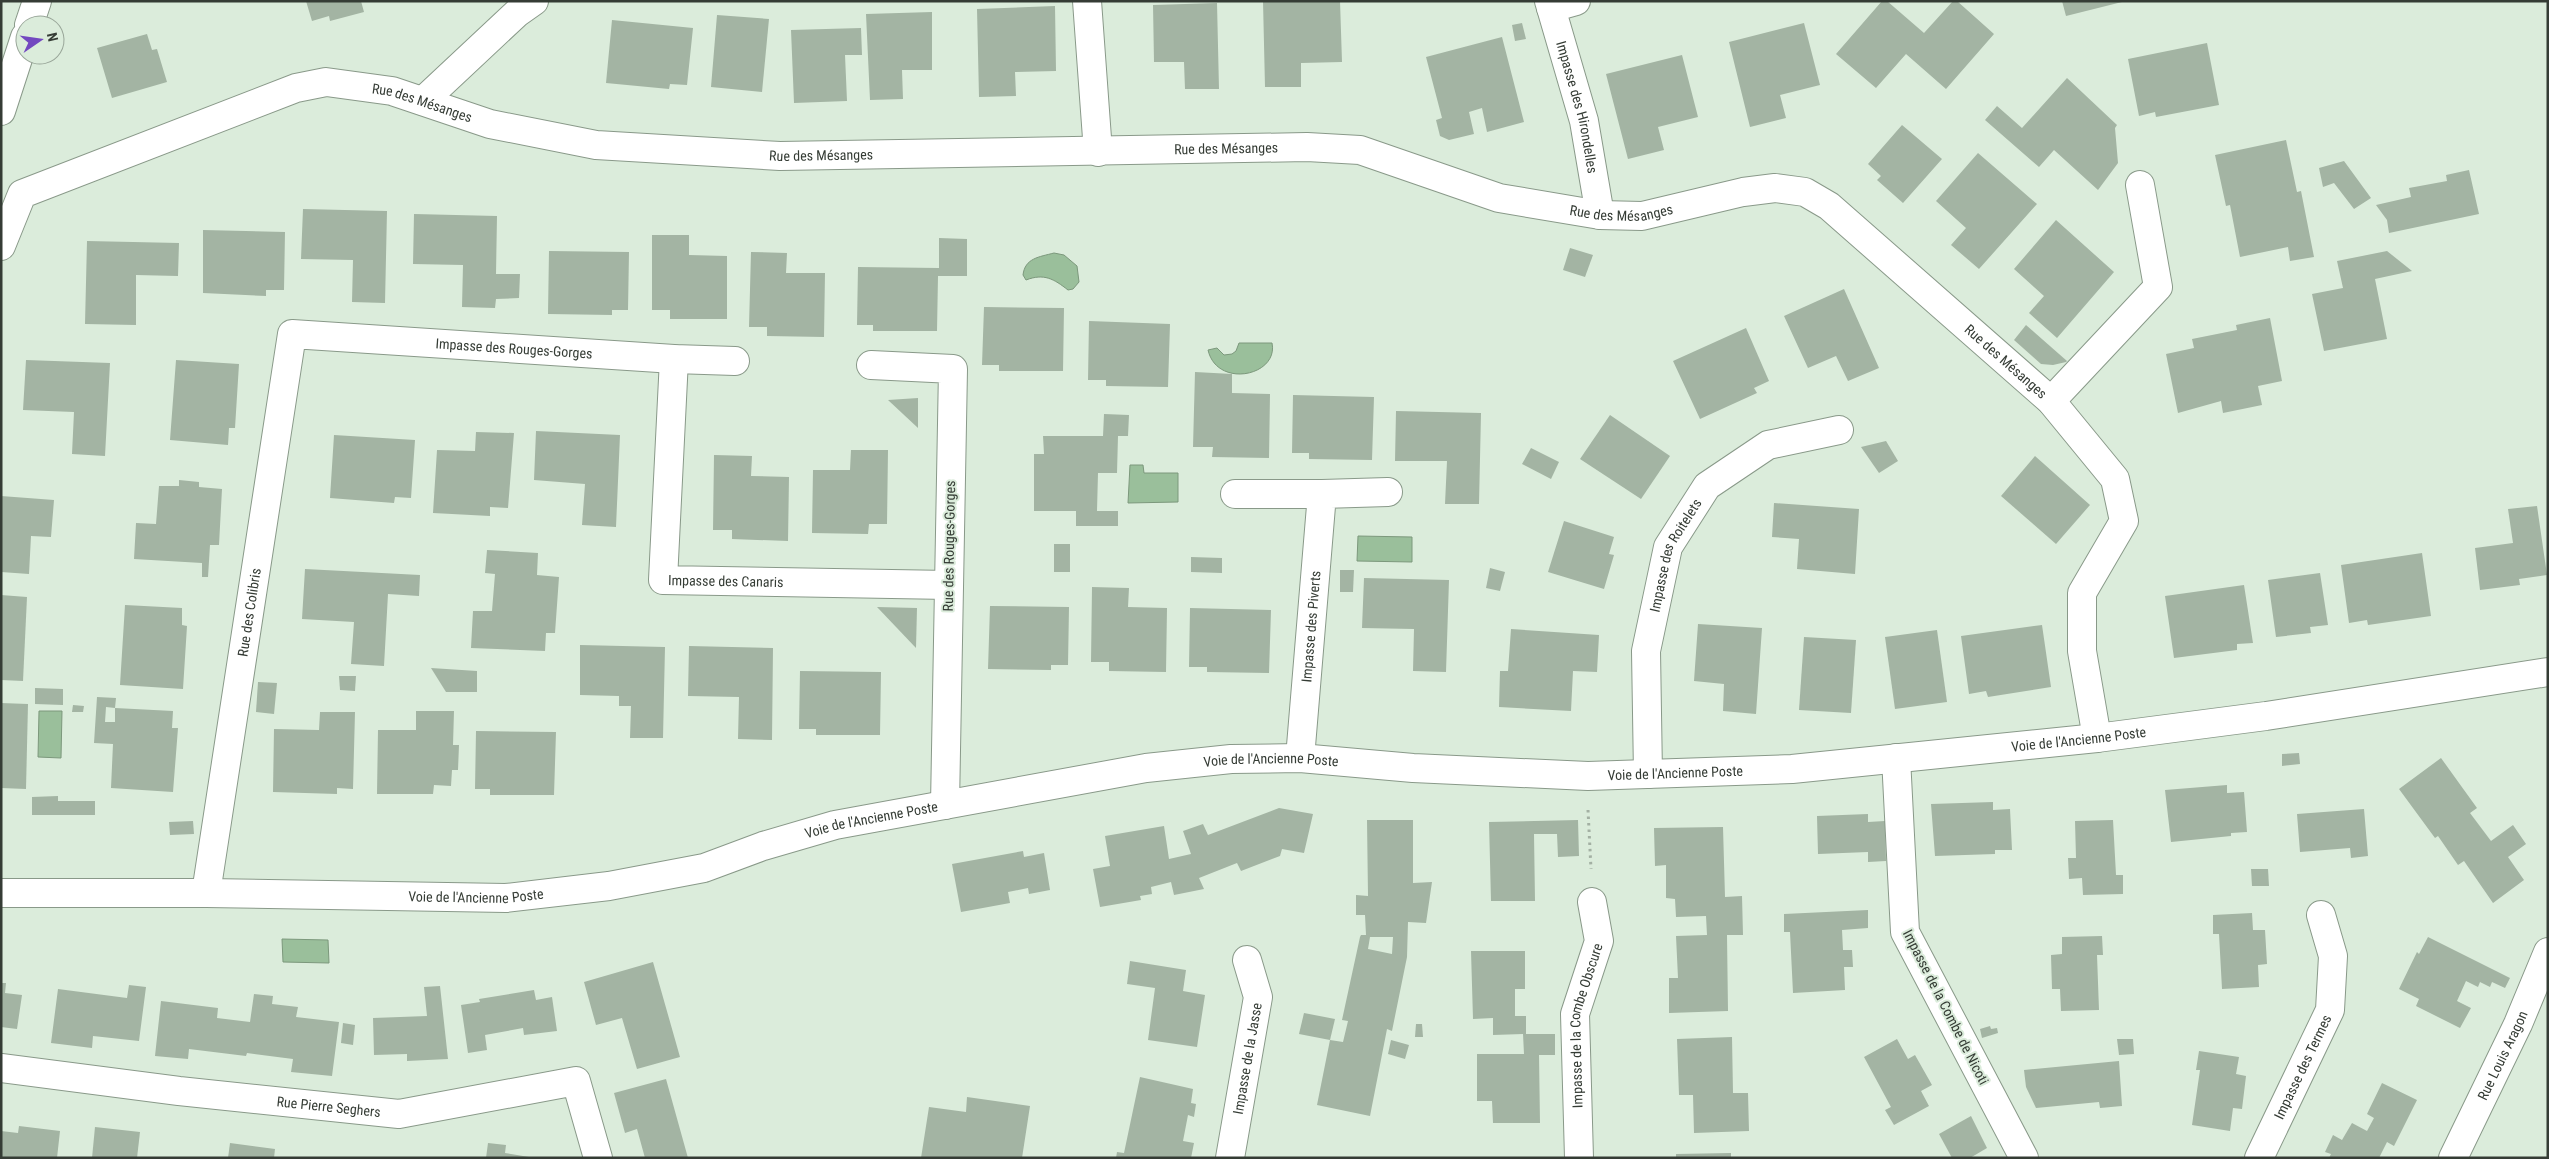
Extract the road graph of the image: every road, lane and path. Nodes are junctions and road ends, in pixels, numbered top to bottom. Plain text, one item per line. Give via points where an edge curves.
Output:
1 (37, 1) edge
2 (534, 1) edge
3 (1087, 1) edge
4 (1559, 3) edge
5 (32, 15) edge
6 (16, 65) edge
7 (422, 101) junction
8 (1, 111) edge
9 (1098, 152) junction
10 (2140, 185) dead end
11 (1600, 215) junction
12 (1, 246) edge
13 (292, 334) joint
14 (674, 359) junction
15 (735, 361) dead end
16 (871, 365) dead end
17 (2051, 401) junction
18 (1839, 430) dead end
19 (1388, 492) dead end
20 (1235, 494) dead end
21 (1322, 494) junction
22 (948, 584) junction
23 (2547, 671) edge
24 (2097, 738) junction
25 (1300, 758) junction
26 (1896, 758) junction
27 (1648, 774) junction
28 (1588, 776) junction
29 (945, 805) junction
30 (206, 892) junction
31 (1, 893) edge
32 (1592, 902) joint
33 (2321, 915) dead end
34 (2548, 952) edge
35 (1247, 960) dead end
36 (1, 1068) edge
37 (598, 1158) edge
38 (1230, 1158) edge
39 (1579, 1158) edge
40 (2024, 1158) edge
41 (2260, 1158) edge
42 (2452, 1158) edge

1 - 5 street
2 - 7 street
3 - 9 street
4 - 11 street, Impasse des Hirondelles
6 - 8 street
7 - 9 street, Rue des Mésanges via 490,124 596,144 780,156
7 - 12 street, Rue des Mésanges via 355,84 326,82 296,88 22,194
9 - 11 street, Rue des Mésanges via 1307,147 1360,150 1499,198
10 - 17 street via 2158,287
11 - 17 street, Rue des Mésanges via 1642,216 1743,192 1775,188 1805,192 1829,206
13 - 14 street, Impasse des Rouges-Gorges
13 - 30 street, Rue des Colibris
14 - 15 street, Impasse des Rouges-Gorges
14 - 22 street, Impasse des Canaris via 663,580
16 - 22 street, Rue des Rouges-Gorges via 953,370
17 - 24 street, Rue des Mésanges via 2115,479 2124,521 2082,593 2082,651
18 - 27 street, Impasse des Roitelets via 1768,445 1706,486 1668,547 1646,650
19 - 21 street
20 - 21 street
21 - 25 street, Impasse des Piverts
22 - 29 street, Rue des Rouges-Gorges
23 - 24 street, Voie de l'Ancienne Poste via 2266,716
24 - 26 street, Voie de l'Ancienne Poste
25 - 28 street, Voie de l'Ancienne Poste via 1413,768
25 - 29 street, Voie de l'Ancienne Poste via 1231,759 1146,768
26 - 27 street, Voie de l'Ancienne Poste via 1792,769
26 - 40 street, Impasse de la Combe de Nicoti via 1905,932
27 - 28 street, Voie de l'Ancienne Poste
28 - 32 path
29 - 30 street, Voie de l'Ancienne Poste via 835,825 763,846 704,868 551,894 506,898
30 - 31 street, Voie de l'Ancienne Poste
32 - 39 street, Impasse de la Combe Obscure via 1599,941 1575,1014
33 - 41 street, Impasse des Termes via 2333,956 2330,1010
34 - 42 street, Rue Louis Aragon via 2514,1033
35 - 38 street, Impasse de la Jasse via 1258,997
36 - 37 street, Rue Pierre Seghers via 179,1092 400,1114 576,1081

